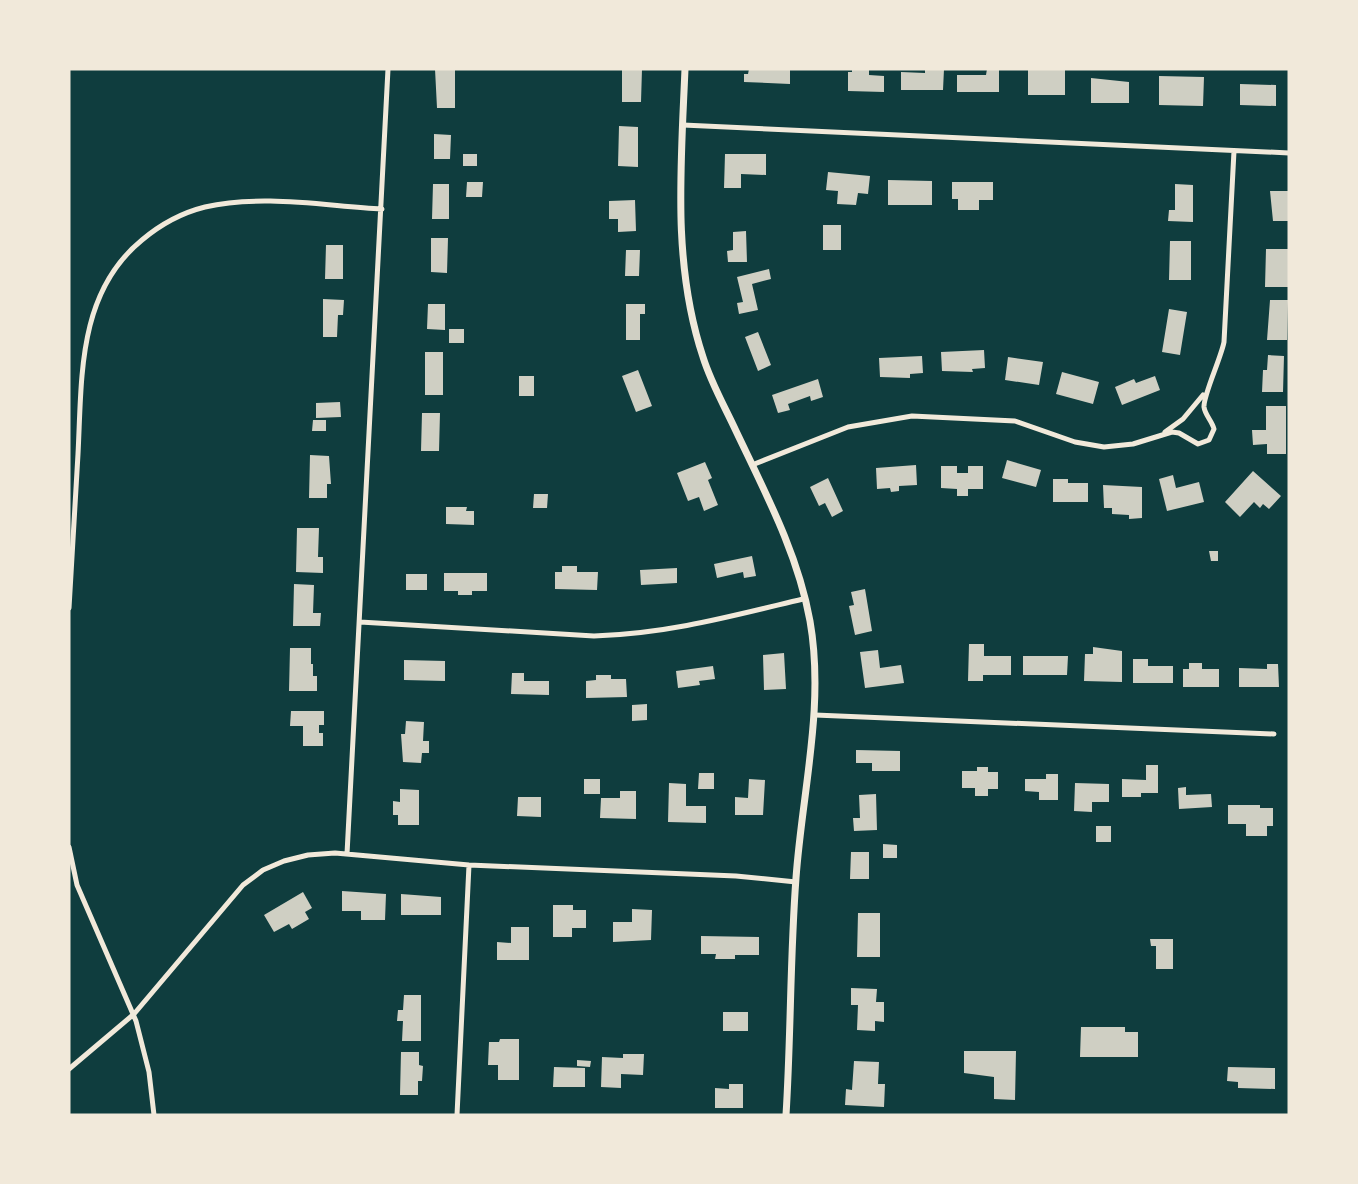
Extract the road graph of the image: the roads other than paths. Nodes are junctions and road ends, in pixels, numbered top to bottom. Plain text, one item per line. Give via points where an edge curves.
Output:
1 (388, 69) edge
2 (685, 69) edge
3 (682, 125) junction
4 (1234, 152) junction
5 (1289, 153) edge
6 (382, 209) junction
7 (1206, 392) junction
8 (1164, 433) junction
9 (69, 440) edge
10 (78, 440) junction
11 (752, 465) junction
12 (803, 598) junction
13 (69, 608) edge
14 (360, 622) junction
15 (815, 715) junction
16 (1274, 734) dead end
17 (69, 847) edge
18 (346, 854) junction
19 (469, 865) junction
20 (796, 882) junction
21 (134, 1014) junction
22 (69, 1069) edge
23 (154, 1115) edge
24 (457, 1115) edge
25 (786, 1115) edge

1 - 6 street
2 - 3 street
3 - 4 street
3 - 11 street via 681,240 686,289 703,359
4 - 5 street
4 - 7 street via 1224,342
6 - 10 street via 239,202 194,210 151,232 119,262 98,297 81,367
6 - 14 street
7 - 8 street via 1184,419
7 - 8 street via 1204,409 1214,429 1209,440 1198,444 1179,433
8 - 11 street via 1133,444 1104,447 1075,442 1001,418 892,418 848,427
9 - 10 street
10 - 13 street
11 - 12 street via 784,535
12 - 14 street via 690,627 630,635
12 - 15 street via 813,649
14 - 18 street
15 - 16 street
15 - 20 street
17 - 21 street via 77,885
18 - 19 street
18 - 21 street via 284,861 243,885
19 - 20 street
19 - 24 street
20 - 25 street
21 - 22 street
21 - 23 street via 149,1072

